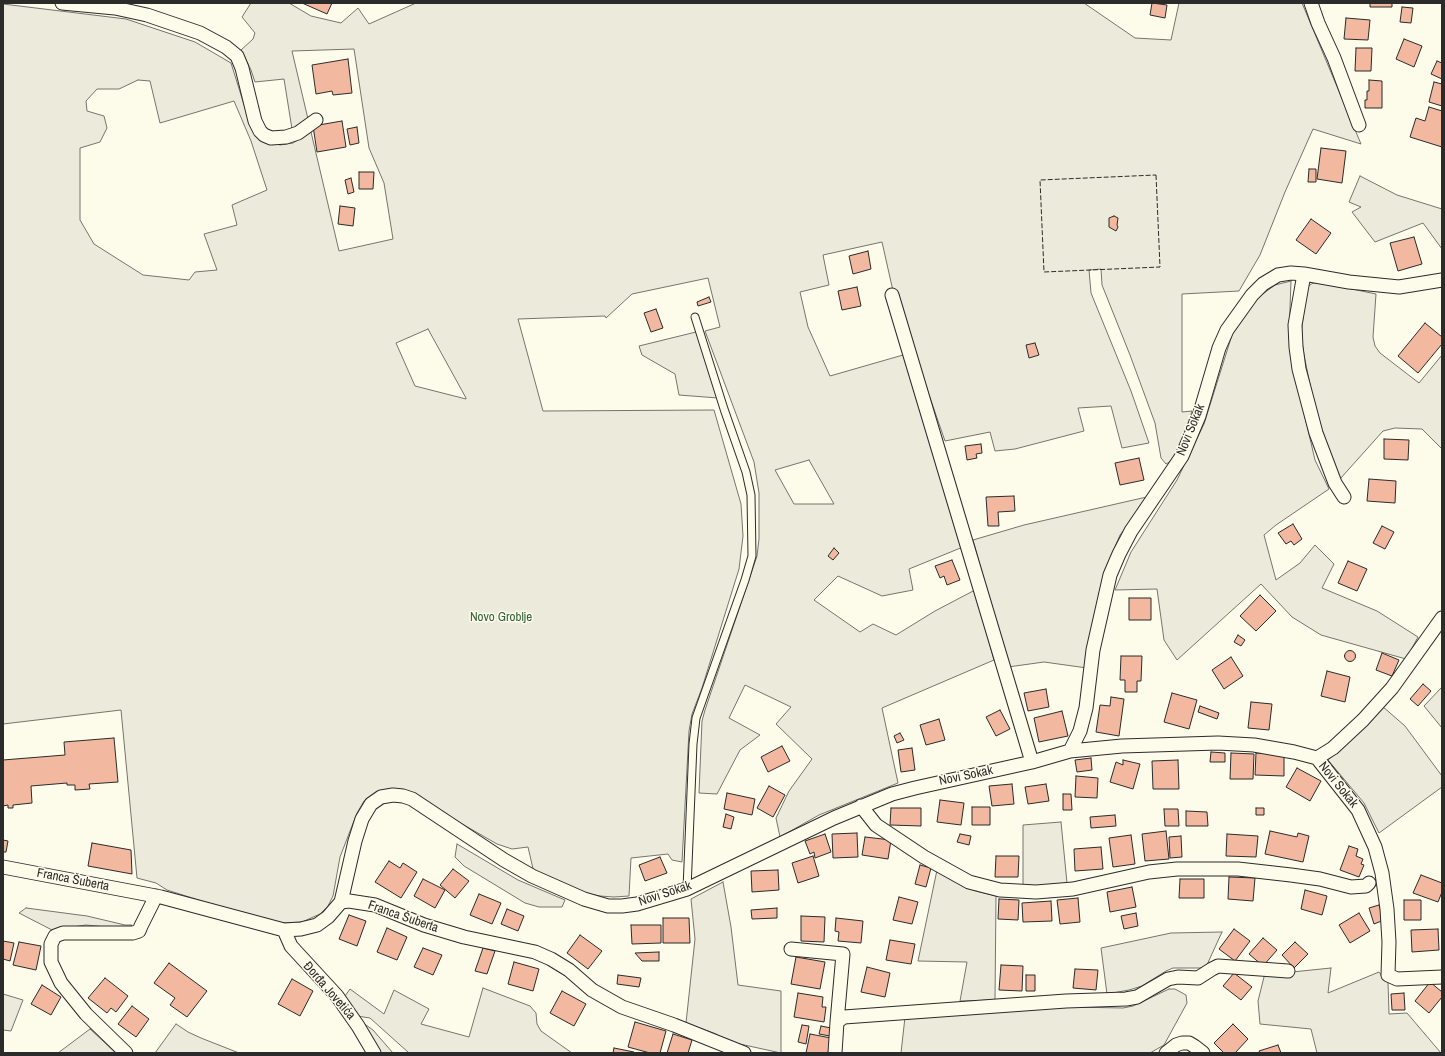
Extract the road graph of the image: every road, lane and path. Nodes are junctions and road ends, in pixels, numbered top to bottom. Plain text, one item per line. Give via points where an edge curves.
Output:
1 (62, 3) edge
2 (129, 3) edge
3 (1311, 3) edge
4 (115, 8) junction
5 (316, 120) dead end
6 (1359, 125) dead end
7 (1304, 274) junction
8 (1442, 280) edge
9 (892, 295) dead end
10 (695, 317) dead end
11 (1344, 497) dead end
12 (1442, 618) edge
13 (1070, 751) junction
14 (1317, 758) junction
15 (1032, 762) junction
16 (861, 806) junction
17 (3, 867) edge
18 (1369, 883) dead end
19 (687, 889) junction
20 (156, 896) junction
21 (342, 902) junction
22 (284, 930) junction
23 (791, 949) dead end
24 (1288, 971) dead end
25 (1442, 977) edge
26 (837, 1022) junction
27 (126, 1053) edge
28 (374, 1053) edge
29 (744, 1053) edge
30 (835, 1053) edge
31 (1166, 1053) edge
32 (1203, 1053) edge

1 - 4 street
2 - 4 street
3 - 6 street
4 - 5 street via 147,15 200,33 237,56 254,121 264,135 271,138 286,137 298,133
7 - 8 street, Novi Sokak via 1399,287
7 - 11 street via 1295,325 1299,369 1316,433 1335,483
7 - 13 street, Novi Sokak via 1278,275 1263,284 1227,330 1219,348 1199,416 1182,456 1131,531 1110,575 1093,650 1086,708 1080,731
9 - 15 street
10 - 19 lane via 746,472 751,495 752,556 696,718
12 - 14 street via 1378,704 1333,748
13 - 14 street, Novi Sokak via 1122,746 1218,743 1254,745
13 - 15 street, Novi Sokak
14 - 25 street, Novi Sokak via 1358,810 1375,847 1387,909 1388,975 1393,978
15 - 16 street, Novi Sokak via 915,788
16 - 18 street via 876,825 924,858 969,882 1000,890 1036,892 1073,889 1149,872 1177,869 1238,869 1320,879 1351,887 1362,887
16 - 19 street, Novi Sokak
17 - 20 street, Franca Šuberta
19 - 21 street, Novi Sokak via 622,906 608,906 584,899 532,876 504,860 412,799 393,795 381,797 371,804 365,813 355,841
20 - 22 street, Franca Šuberta
20 - 27 street via 139,931 63,933 54,936 51,944 51,962 61,983 86,1014
21 - 22 street, Franca Šuberta via 317,925
21 - 29 street, Franca Šuberta via 375,905 424,925 551,958 592,990 622,1007
22 - 28 street, Đorđa Jovetića via 291,946 337,996
23 - 26 street via 842,954
24 - 26 street via 1218,966 1198,978 1168,979 1137,997 1126,999 853,1016 844,1017
26 - 30 street
31 - 32 street via 1182,1043 1189,1043

